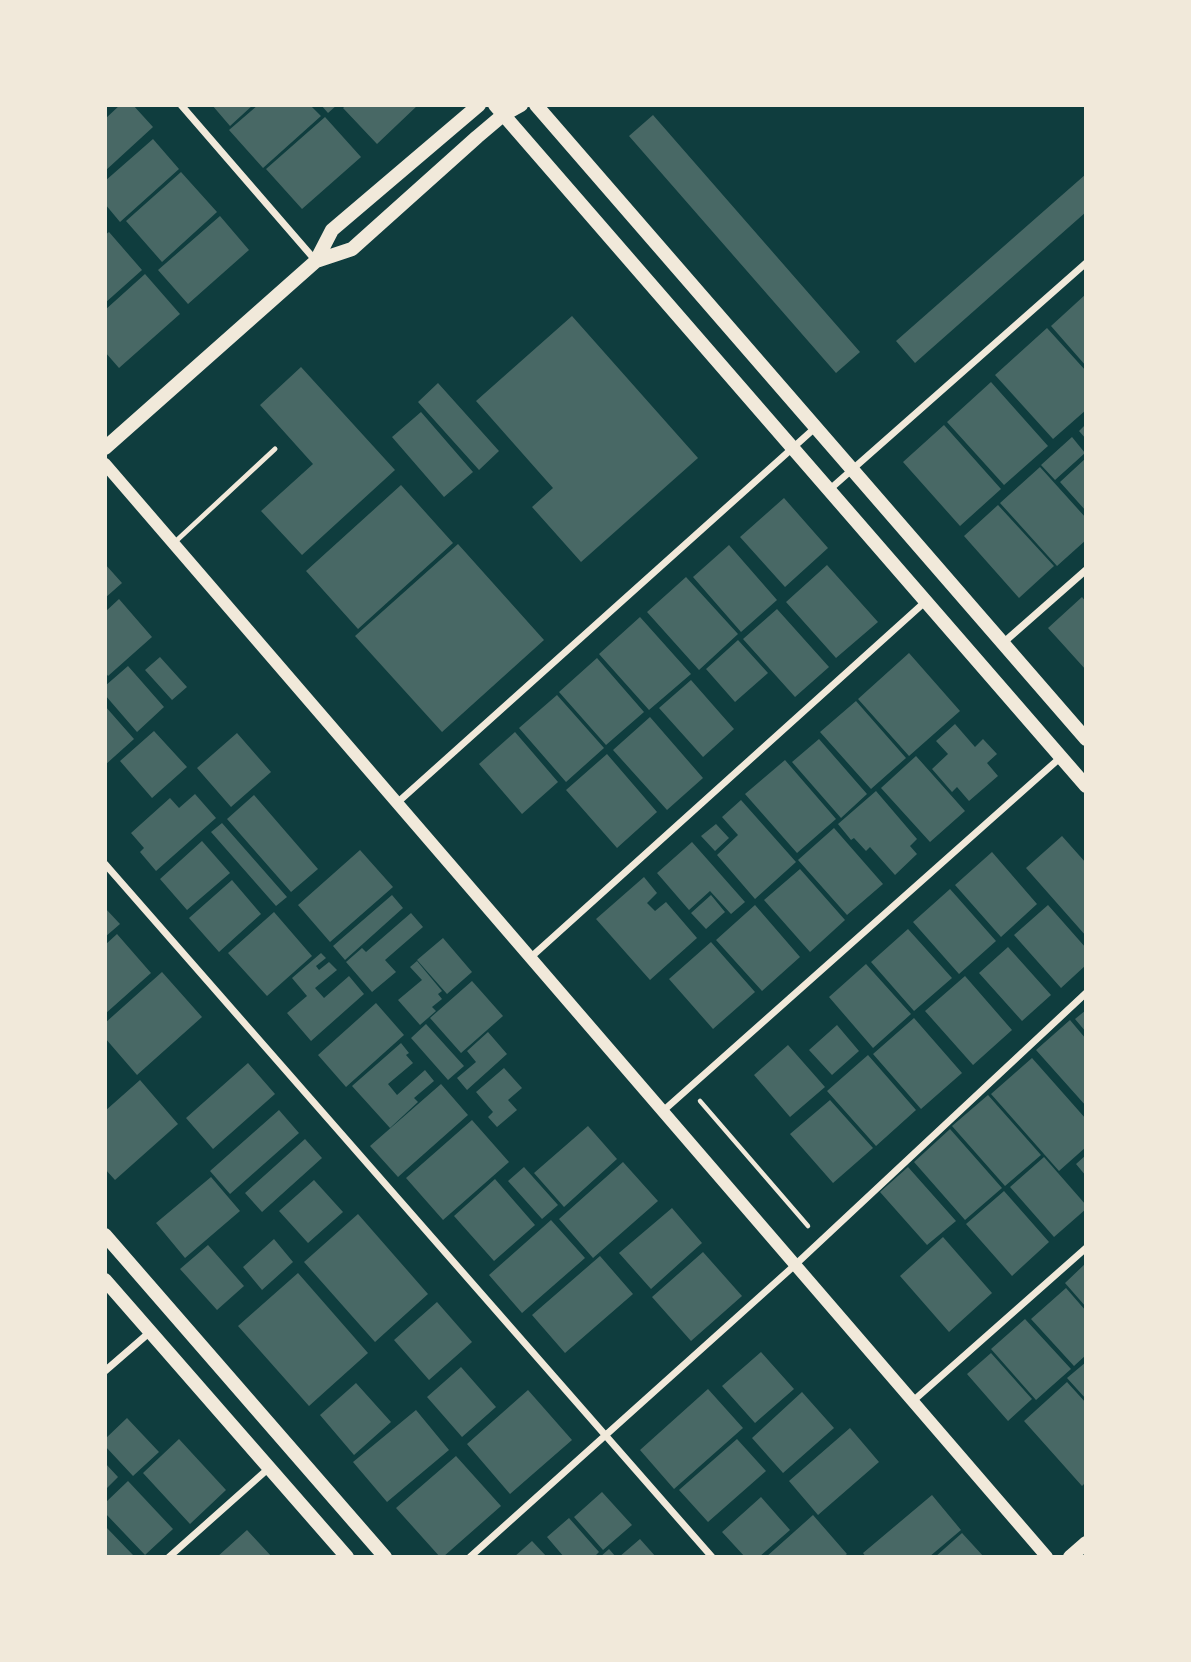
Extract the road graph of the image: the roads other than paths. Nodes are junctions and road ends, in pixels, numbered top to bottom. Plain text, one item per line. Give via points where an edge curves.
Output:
1 (181, 105) edge
2 (479, 105) edge
3 (521, 105) edge
4 (536, 105) edge
5 (499, 110) edge
6 (316, 261) junction
7 (1086, 263) edge
8 (816, 427) junction
9 (105, 448) edge
10 (275, 449) dead end
11 (791, 449) junction
12 (105, 464) edge
13 (853, 470) junction
14 (828, 490) junction
15 (173, 543) junction
16 (1086, 570) edge
17 (926, 601) junction
18 (1003, 643) junction
19 (1086, 740) edge
20 (1061, 757) junction
21 (1086, 786) edge
22 (397, 803) junction
23 (105, 864) edge
24 (530, 958) junction
25 (1086, 993) edge
26 (663, 1111) junction
27 (105, 1235) edge
28 (1086, 1248) edge
29 (795, 1265) junction
30 (105, 1280) edge
31 (150, 1332) junction
32 (105, 1371) edge
33 (913, 1401) junction
34 (606, 1436) junction
35 (269, 1468) junction
36 (1086, 1543) edge
37 (169, 1557) edge
38 (347, 1557) edge
39 (385, 1557) edge
40 (470, 1557) edge
41 (712, 1557) edge
42 (1047, 1557) edge
43 (1070, 1557) edge

1 - 6 street
2 - 6 main road via 332,230
3 - 5 main road
4 - 8 main road
5 - 6 main road via 352,249
5 - 11 main road
6 - 9 main road
7 - 13 street
8 - 11 street
8 - 13 main road
10 - 15 lane
11 - 14 main road
11 - 22 street
12 - 15 street
13 - 14 street
13 - 18 main road
14 - 17 main road
15 - 22 street
16 - 18 street
17 - 20 main road
17 - 24 street
18 - 19 main road
20 - 21 main road
20 - 26 street
22 - 24 street
23 - 34 street
24 - 26 street
25 - 29 street
26 - 29 street
27 - 39 main road
28 - 33 street
29 - 33 street
29 - 34 street
30 - 31 main road
31 - 32 street
31 - 35 main road
33 - 42 street
34 - 40 street
34 - 41 street
35 - 37 street
35 - 38 main road
36 - 43 main road

